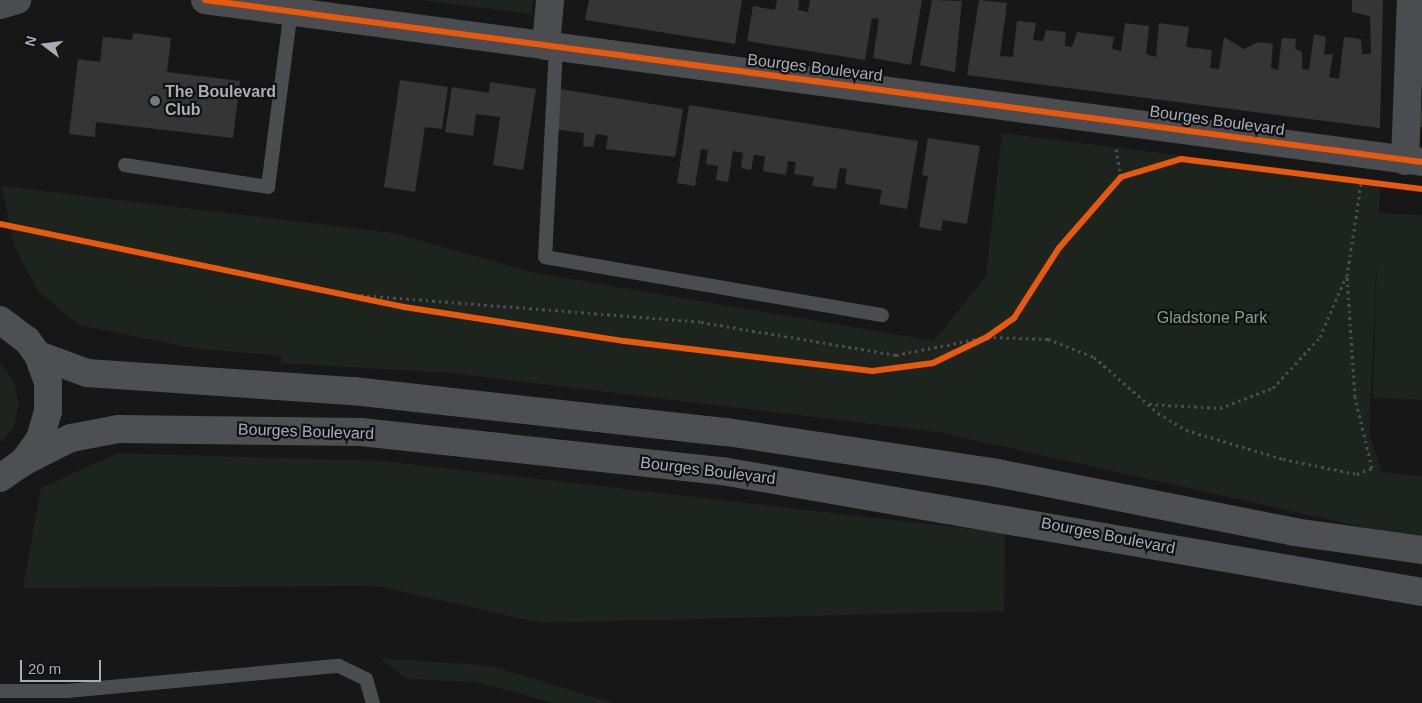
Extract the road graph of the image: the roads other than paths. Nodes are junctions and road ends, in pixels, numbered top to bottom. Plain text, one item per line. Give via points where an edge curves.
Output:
1 (17, 0) edge
2 (205, 0) edge
3 (550, 0) edge
4 (1414, 3) edge
5 (0, 5) edge
6 (290, 9) junction
7 (551, 47) junction
8 (1414, 162) edge
9 (125, 165) dead end
10 (882, 315) dead end
11 (0, 320) edge
12 (38, 355) junction
13 (8, 477) edge
14 (1422, 550) edge
15 (1422, 592) edge
16 (0, 691) edge
17 (374, 703) edge

1 - 5 street
2 - 6 street, Bourges Boulevard
3 - 7 street
4 - 8 street
6 - 7 street, Bourges Boulevard
6 - 9 lane via 268,187
7 - 8 street, Bourges Boulevard
7 - 10 lane via 545,258
11 - 12 main road via 27,340
12 - 13 main road via 48,382 48,411 40,439
12 - 14 main road via 88,373 353,391 727,432 997,472 1294,532
13 - 15 main road, Bourges Boulevard via 71,438 118,429 361,432 722,471
16 - 17 lane via 67,691 339,666 366,679

